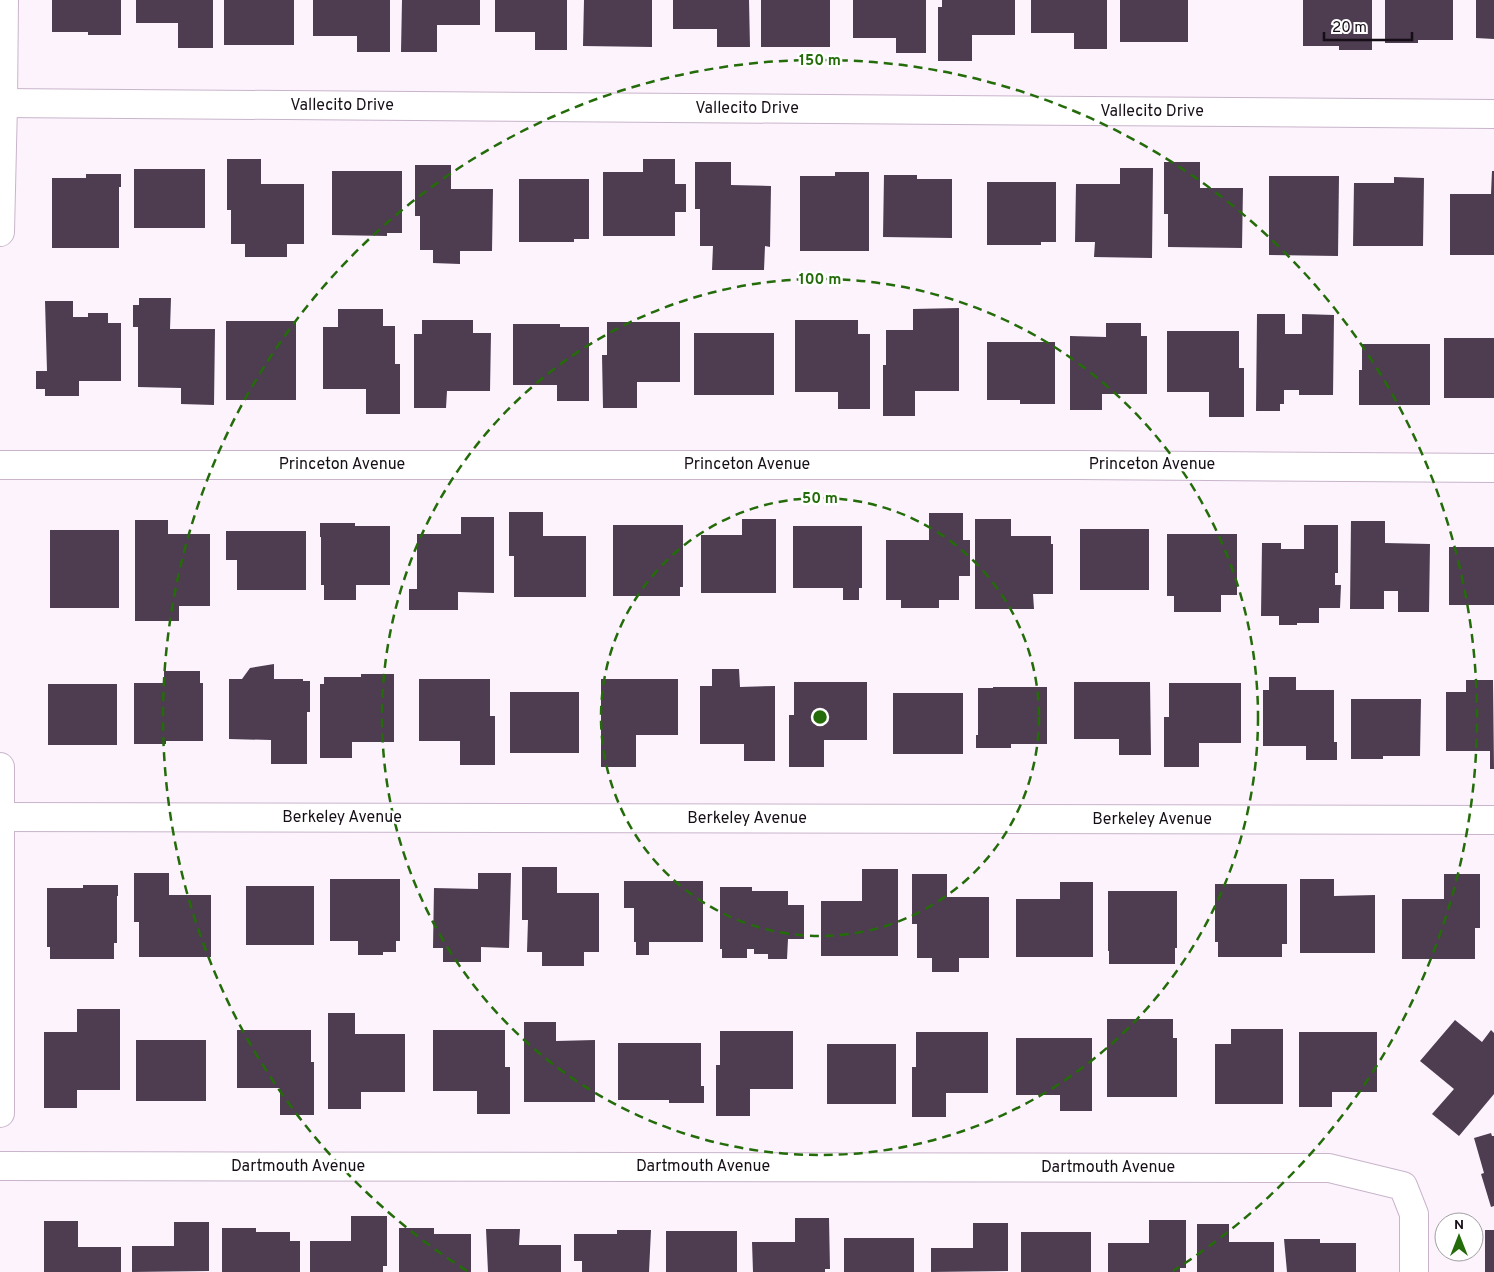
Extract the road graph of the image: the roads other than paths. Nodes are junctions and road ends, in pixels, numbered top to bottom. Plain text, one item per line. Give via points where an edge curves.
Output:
1 (4, 0) edge
2 (2, 104) edge
3 (1494, 114) edge
4 (0, 232) edge
5 (0, 465) edge
6 (1494, 468) edge
7 (0, 767) edge
8 (0, 817) edge
9 (1494, 820) edge
10 (0, 1113) edge
11 (0, 1166) edge
12 (1414, 1272) edge

1 - 2 street
2 - 3 street, Vallecito Drive
2 - 4 street
5 - 6 street, Princeton Avenue
7 - 8 street
8 - 9 street, Berkeley Avenue
8 - 10 street
11 - 12 street, Dartmouth Avenue via 1329,1168 1403,1186 1414,1214

